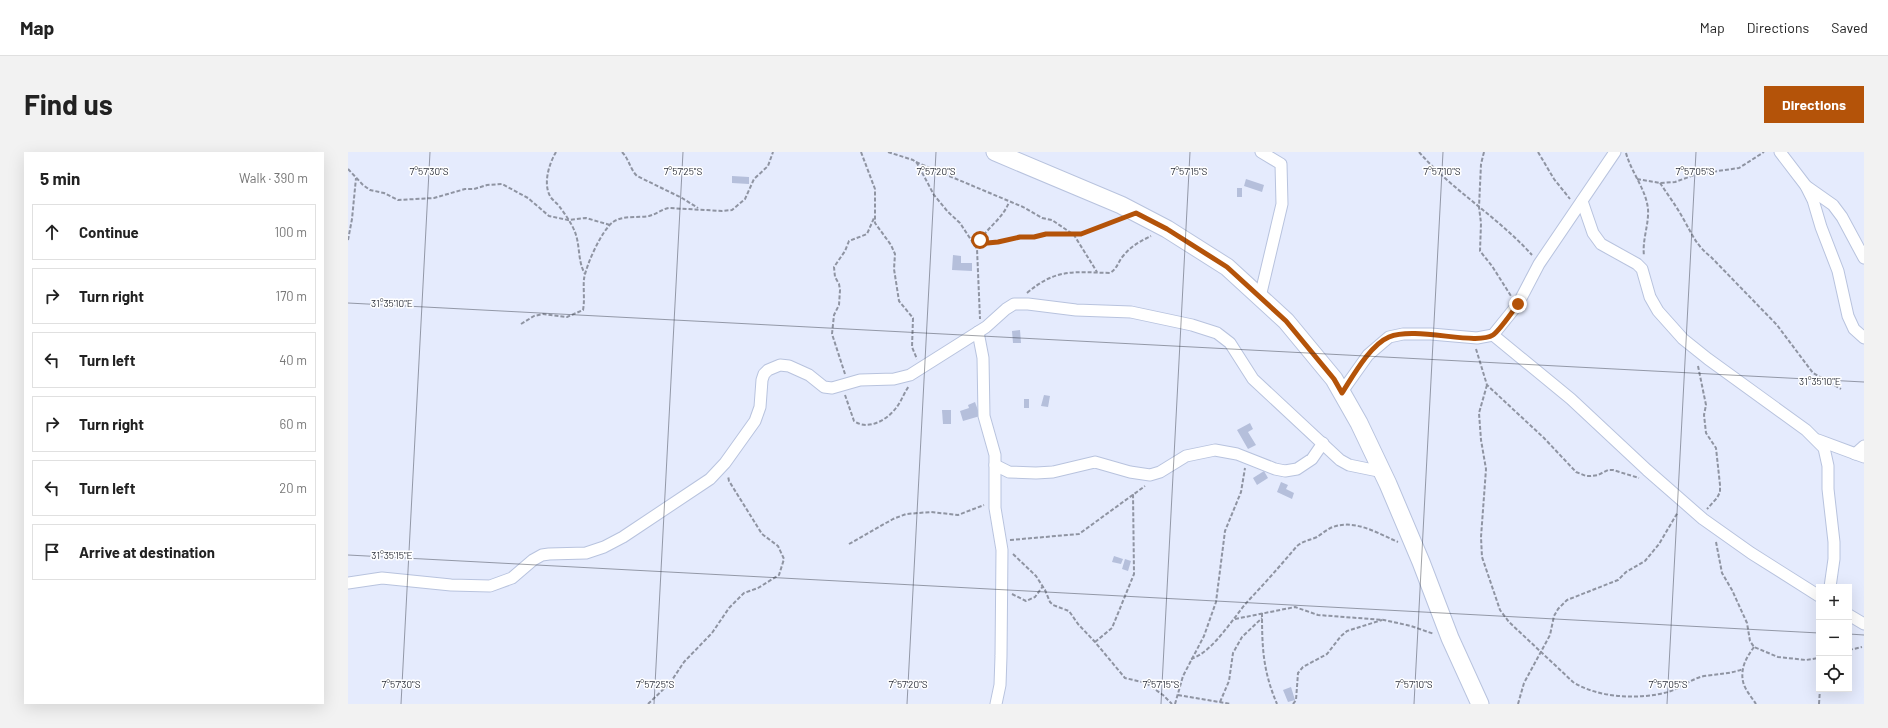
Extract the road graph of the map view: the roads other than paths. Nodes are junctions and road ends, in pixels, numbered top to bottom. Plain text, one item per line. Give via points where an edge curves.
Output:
1 (995, 152) edge
2 (1261, 152) edge
3 (1615, 152) edge
4 (1780, 152) edge
5 (1806, 186) junction
6 (1580, 203) junction
7 (1864, 258) edge
8 (1260, 297) junction
9 (979, 331) junction
10 (1493, 335) junction
11 (1864, 338) edge
12 (1342, 393) junction
13 (1817, 439) junction
14 (1323, 444) junction
15 (1864, 446) edge
16 (1859, 456) edge
17 (995, 465) junction
18 (1383, 472) junction
19 (348, 583) edge
20 (1830, 584) edge
21 (1816, 594) edge
22 (1852, 617) edge
23 (1864, 624) edge
24 (996, 704) edge
25 (1480, 704) edge

1 - 8 main road via 1114,202 1167,229 1227,267
2 - 8 street via 1281,164 1282,204
3 - 6 street
4 - 5 street
5 - 7 street via 1833,205
5 - 11 street via 1838,271 1848,316 1854,329
6 - 10 street via 1539,264 1518,304
6 - 13 street via 1600,244 1642,269 1650,297 1658,310 1692,347
8 - 12 main road via 1286,321 1334,379
9 - 14 street via 1006,308 1014,304 1028,304 1076,310 1131,312 1217,333 1230,343 1253,379
9 - 17 street via 983,358 984,416 995,455
9 - 19 street via 919,370 894,379 832,388 824,387 789,366 780,365 768,370 762,380 760,407 755,421 725,463 710,479 617,541 586,553 542,555 500,584 475,587 382,578
10 - 12 street via 1476,338 1403,334 1389,337 1368,355
10 - 21 street via 1571,399 1700,516 1751,553
12 - 18 main road
13 - 16 street
13 - 20 street via 1824,448 1828,466 1834,559
14 - 17 street via 1312,460 1285,471 1246,457 1215,450 1186,456 1160,472 1150,475 1095,462 1036,473 1009,472
14 - 18 street via 1349,465
15 - 16 street
17 - 24 street via 995,503 1002,550 1001,656
18 - 25 main road via 1452,644
22 - 23 street

